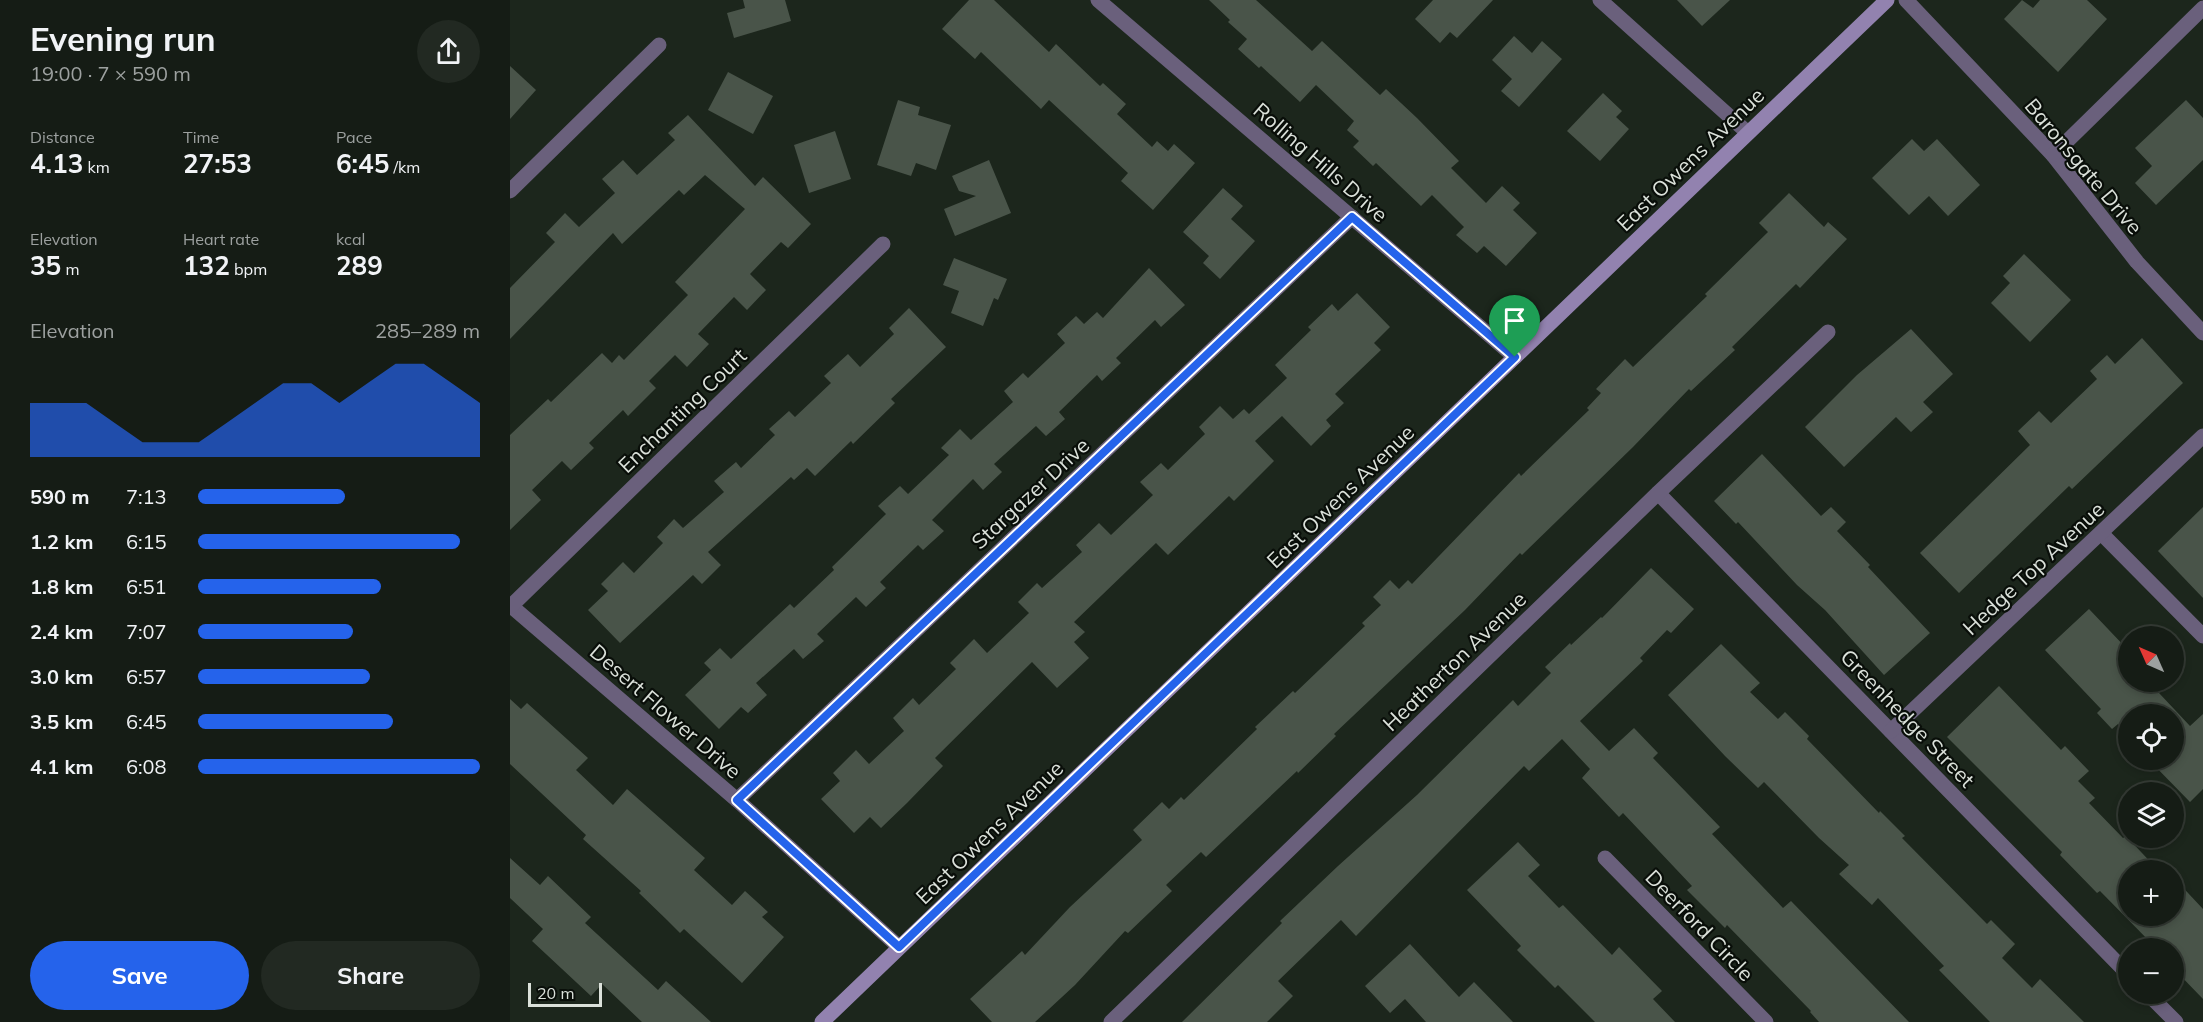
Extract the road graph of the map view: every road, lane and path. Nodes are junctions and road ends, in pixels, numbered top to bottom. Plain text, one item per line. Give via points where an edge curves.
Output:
1 (1098, 0) edge
2 (1600, 0) edge
3 (1887, 0) edge
4 (1906, 0) edge
5 (2203, 8) edge
6 (659, 45) dead end
7 (1748, 133) junction
8 (2053, 155) junction
9 (510, 191) edge
10 (1352, 217) junction
11 (883, 244) dead end
12 (1828, 332) dead end
13 (2203, 333) edge
14 (1515, 357) junction
15 (2203, 436) edge
16 (1658, 492) junction
17 (2101, 532) junction
18 (511, 605) edge
19 (2203, 636) edge
20 (1891, 731) junction
21 (737, 800) junction
22 (1605, 858) dead end
23 (899, 947) junction
24 (2118, 964) edge
25 (2158, 1004) edge
26 (822, 1022) edge
27 (1111, 1022) edge
28 (1766, 1022) edge
29 (2176, 1022) edge

1 - 10 street, Rolling Hills Drive
2 - 7 street
3 - 7 main road, East Owens Avenue
4 - 8 street, Baronsgate Drive
5 - 8 street
6 - 9 street
7 - 14 main road, East Owens Avenue
8 - 13 street, Baronsgate Drive via 2137,262
10 - 14 street, Rolling Hills Drive
10 - 21 street, Stargazer Drive
11 - 18 street, Enchanting Court
12 - 16 street, Heatherton Avenue
14 - 23 main road, East Owens Avenue
15 - 17 street, Hedge Top Avenue
16 - 20 street, Greenhedge Street
16 - 27 street, Heatherton Avenue
17 - 19 street
17 - 20 street, Hedge Top Avenue
18 - 21 street, Desert Flower Drive
20 - 24 street, Greenhedge Street
21 - 23 street, Desert Flower Drive
22 - 28 street, Deerford Circle
23 - 26 main road, East Owens Avenue
25 - 29 street

